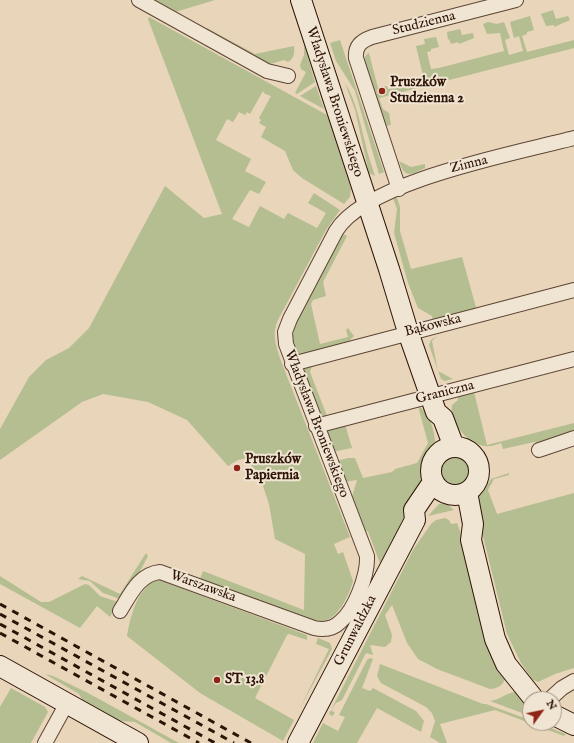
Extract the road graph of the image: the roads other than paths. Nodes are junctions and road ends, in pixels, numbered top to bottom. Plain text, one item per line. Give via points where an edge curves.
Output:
1 (139, 0) edge
2 (301, 0) edge
3 (516, 0) edge
4 (288, 76) dead end
5 (574, 138) edge
6 (399, 189) junction
7 (368, 203) junction
8 (574, 290) edge
9 (408, 332) junction
10 (574, 360) edge
11 (292, 364) junction
12 (433, 404) junction
13 (316, 426) junction
14 (574, 438) edge
15 (447, 450) junction
16 (539, 450) dead end
17 (449, 490) junction
18 (120, 611) dead end
19 (300, 624) joint
20 (0, 666) edge
21 (574, 681) edge
22 (528, 691) edge
23 (559, 691) edge
24 (67, 704) junction
25 (562, 718) edge
26 (574, 725) edge
27 (45, 743) edge
28 (138, 743) edge
29 (298, 743) edge

1 - 4 street via 267,71
2 - 7 street, Władysława Broniewskiego via 321,67
3 - 6 street, Studzienna via 372,37 358,46 356,58
5 - 6 street, Zimna via 435,174
6 - 7 street, Zimna
7 - 9 street, Władysława Broniewskiego
7 - 11 street, Władysława Broniewskiego via 348,216 340,225 290,319 284,336
8 - 9 street, Bąkowska
9 - 11 street, Bąkowska
9 - 12 street, Władysława Broniewskiego
10 - 12 street, Graniczna
11 - 13 street, Władysława Broniewskiego
12 - 13 street, Graniczna
12 - 15 street, Władysława Broniewskiego via 433,420
13 - 19 street, Władysława Broniewskiego via 364,549 367,563 364,580 341,622 326,629
14 - 16 street
15 - 17 street via 434,459 431,468
15 - 17 street via 460,448 470,453 479,467 477,482
17 - 22 street via 473,524 471,540 491,627 498,645 506,664
17 - 29 street, Grunwaldzka via 414,510 415,520
18 - 19 street, Warszawska via 141,580 150,574 160,572
20 - 24 street
21 - 23 street
24 - 27 street
24 - 28 street
25 - 26 street

